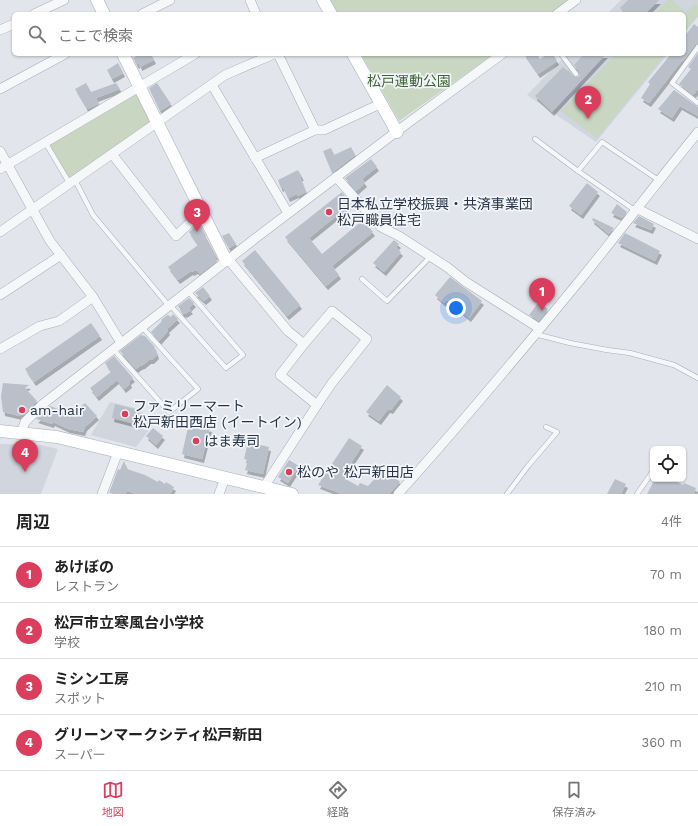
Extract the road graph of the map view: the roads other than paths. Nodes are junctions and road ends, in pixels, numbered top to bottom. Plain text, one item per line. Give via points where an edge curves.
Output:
1 (64, 0) edge
2 (97, 0) edge
3 (170, 0) edge
4 (250, 0) edge
5 (323, 0) edge
6 (576, 0) edge
7 (38, 12) edge
8 (103, 12) edge
9 (146, 12) edge
10 (255, 12) edge
11 (330, 12) edge
12 (559, 12) edge
13 (12, 25) edge
14 (0, 30) edge
15 (698, 47) edge
16 (61, 56) edge
17 (125, 56) edge
18 (192, 56) edge
19 (269, 56) edge
20 (279, 56) edge
21 (354, 56) edge
22 (499, 56) edge
23 (562, 56) edge
24 (576, 74) dead end
25 (212, 85) junction
26 (140, 87) junction
27 (0, 89) edge
28 (698, 103) edge
29 (380, 104) junction
30 (158, 122) junction
31 (315, 130) junction
32 (397, 132) junction
33 (698, 132) edge
34 (535, 139) dead end
35 (45, 142) junction
36 (0, 151) edge
37 (112, 154) junction
38 (255, 158) junction
39 (4, 167) edge
40 (578, 171) junction
41 (336, 177) junction
42 (660, 181) junction
43 (73, 182) junction
44 (32, 209) junction
45 (637, 210) junction
46 (202, 211) junction
47 (288, 213) junction
48 (0, 232) edge
49 (698, 239) edge
50 (61, 255) junction
51 (431, 256) junction
52 (227, 260) junction
53 (362, 279) dead end
54 (188, 291) junction
55 (0, 295) edge
56 (93, 297) junction
57 (170, 306) junction
58 (142, 328) junction
59 (537, 331) junction
60 (121, 344) junction
61 (304, 344) junction
62 (0, 349) edge
63 (114, 350) junction
64 (698, 378) edge
65 (317, 405) junction
66 (546, 427) dead end
67 (0, 432) edge
68 (21, 433) junction
69 (118, 452) junction
70 (650, 475) edge
71 (225, 478) junction
72 (264, 487) junction
73 (102, 494) edge
74 (219, 494) edge
75 (292, 494) edge
76 (398, 494) edge
77 (507, 494) edge
78 (637, 494) edge

1 - 7 street
2 - 8 street
3 - 9 street
4 - 10 street
5 - 11 street
6 - 12 street
13 - 14 street
15 - 28 lane via 672,83
16 - 27 street
17 - 26 street
18 - 26 street
19 - 25 street via 225,75
20 - 31 street
21 - 29 street
22 - 32 street
23 - 24 lane
25 - 30 street
25 - 38 street
26 - 30 street
26 - 35 street
29 - 31 street via 324,130
29 - 32 street
30 - 37 street
30 - 46 street
31 - 38 street
32 - 41 street
33 - 42 street
34 - 40 lane
35 - 39 street
35 - 43 lane
36 - 39 street
37 - 43 street
37 - 46 street via 176,236
38 - 47 street
39 - 44 street
40 - 42 lane via 602,142
40 - 45 lane
41 - 47 street
41 - 51 street via 381,227
42 - 45 street
43 - 44 street
43 - 57 lane via 93,215
44 - 48 street
44 - 50 street
45 - 49 street
45 - 59 street
46 - 52 street
47 - 52 street
50 - 55 street
50 - 56 street
51 - 53 lane via 387,301
51 - 59 street
52 - 54 street
52 - 61 street via 288,331
54 - 57 street
54 - 57 lane via 243,354 226,368
56 - 60 street
56 - 62 street via 59,321 40,326
57 - 58 street
58 - 60 street
58 - 63 lane via 198,389 169,412
59 - 64 lane via 578,344 630,353 674,365
59 - 76 street
60 - 63 street
61 - 65 street via 280,375
61 - 65 street via 332,311 367,339
63 - 68 street via 43,404 26,422
65 - 72 street
66 - 77 lane via 557,432
67 - 68 street
68 - 69 street via 57,437
69 - 71 street
69 - 73 street
70 - 78 lane
71 - 72 street
71 - 74 street
72 - 75 street

